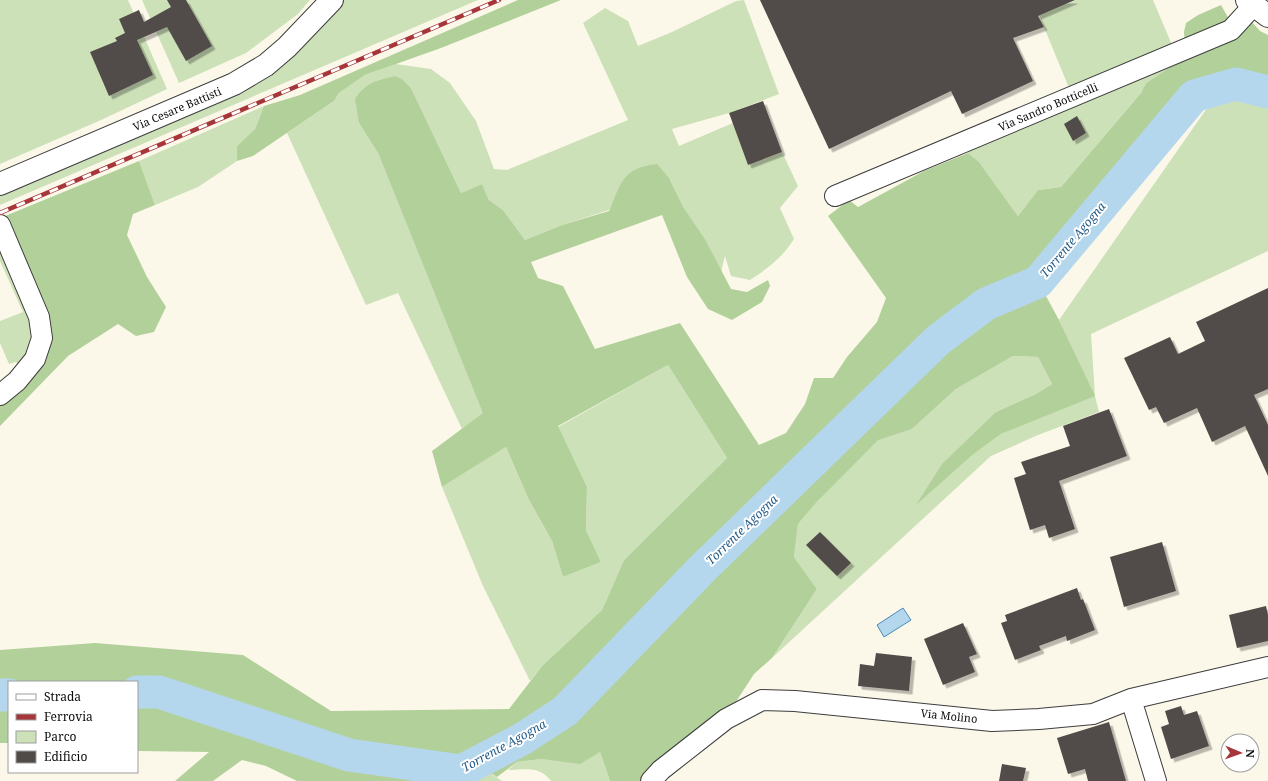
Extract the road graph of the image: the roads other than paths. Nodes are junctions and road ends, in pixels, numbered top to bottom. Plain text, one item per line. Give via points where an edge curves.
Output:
1 (332, 0) edge
2 (1256, 7) edge
3 (0, 184) edge
4 (835, 196) dead end
5 (0, 225) edge
6 (0, 395) edge
7 (1268, 668) edge
8 (1131, 699) junction
9 (651, 781) edge
10 (1156, 781) edge

1 - 3 street, Via Cesare Battisti via 266,65 234,84
2 - 4 street, Via Sandro Botticelli via 1231,30
5 - 6 street via 39,316 42,338 35,359 17,381
7 - 8 street, Via Molino
8 - 9 street, Via Molino via 1092,714 992,721 795,701 762,700 726,719 661,770
8 - 10 street

